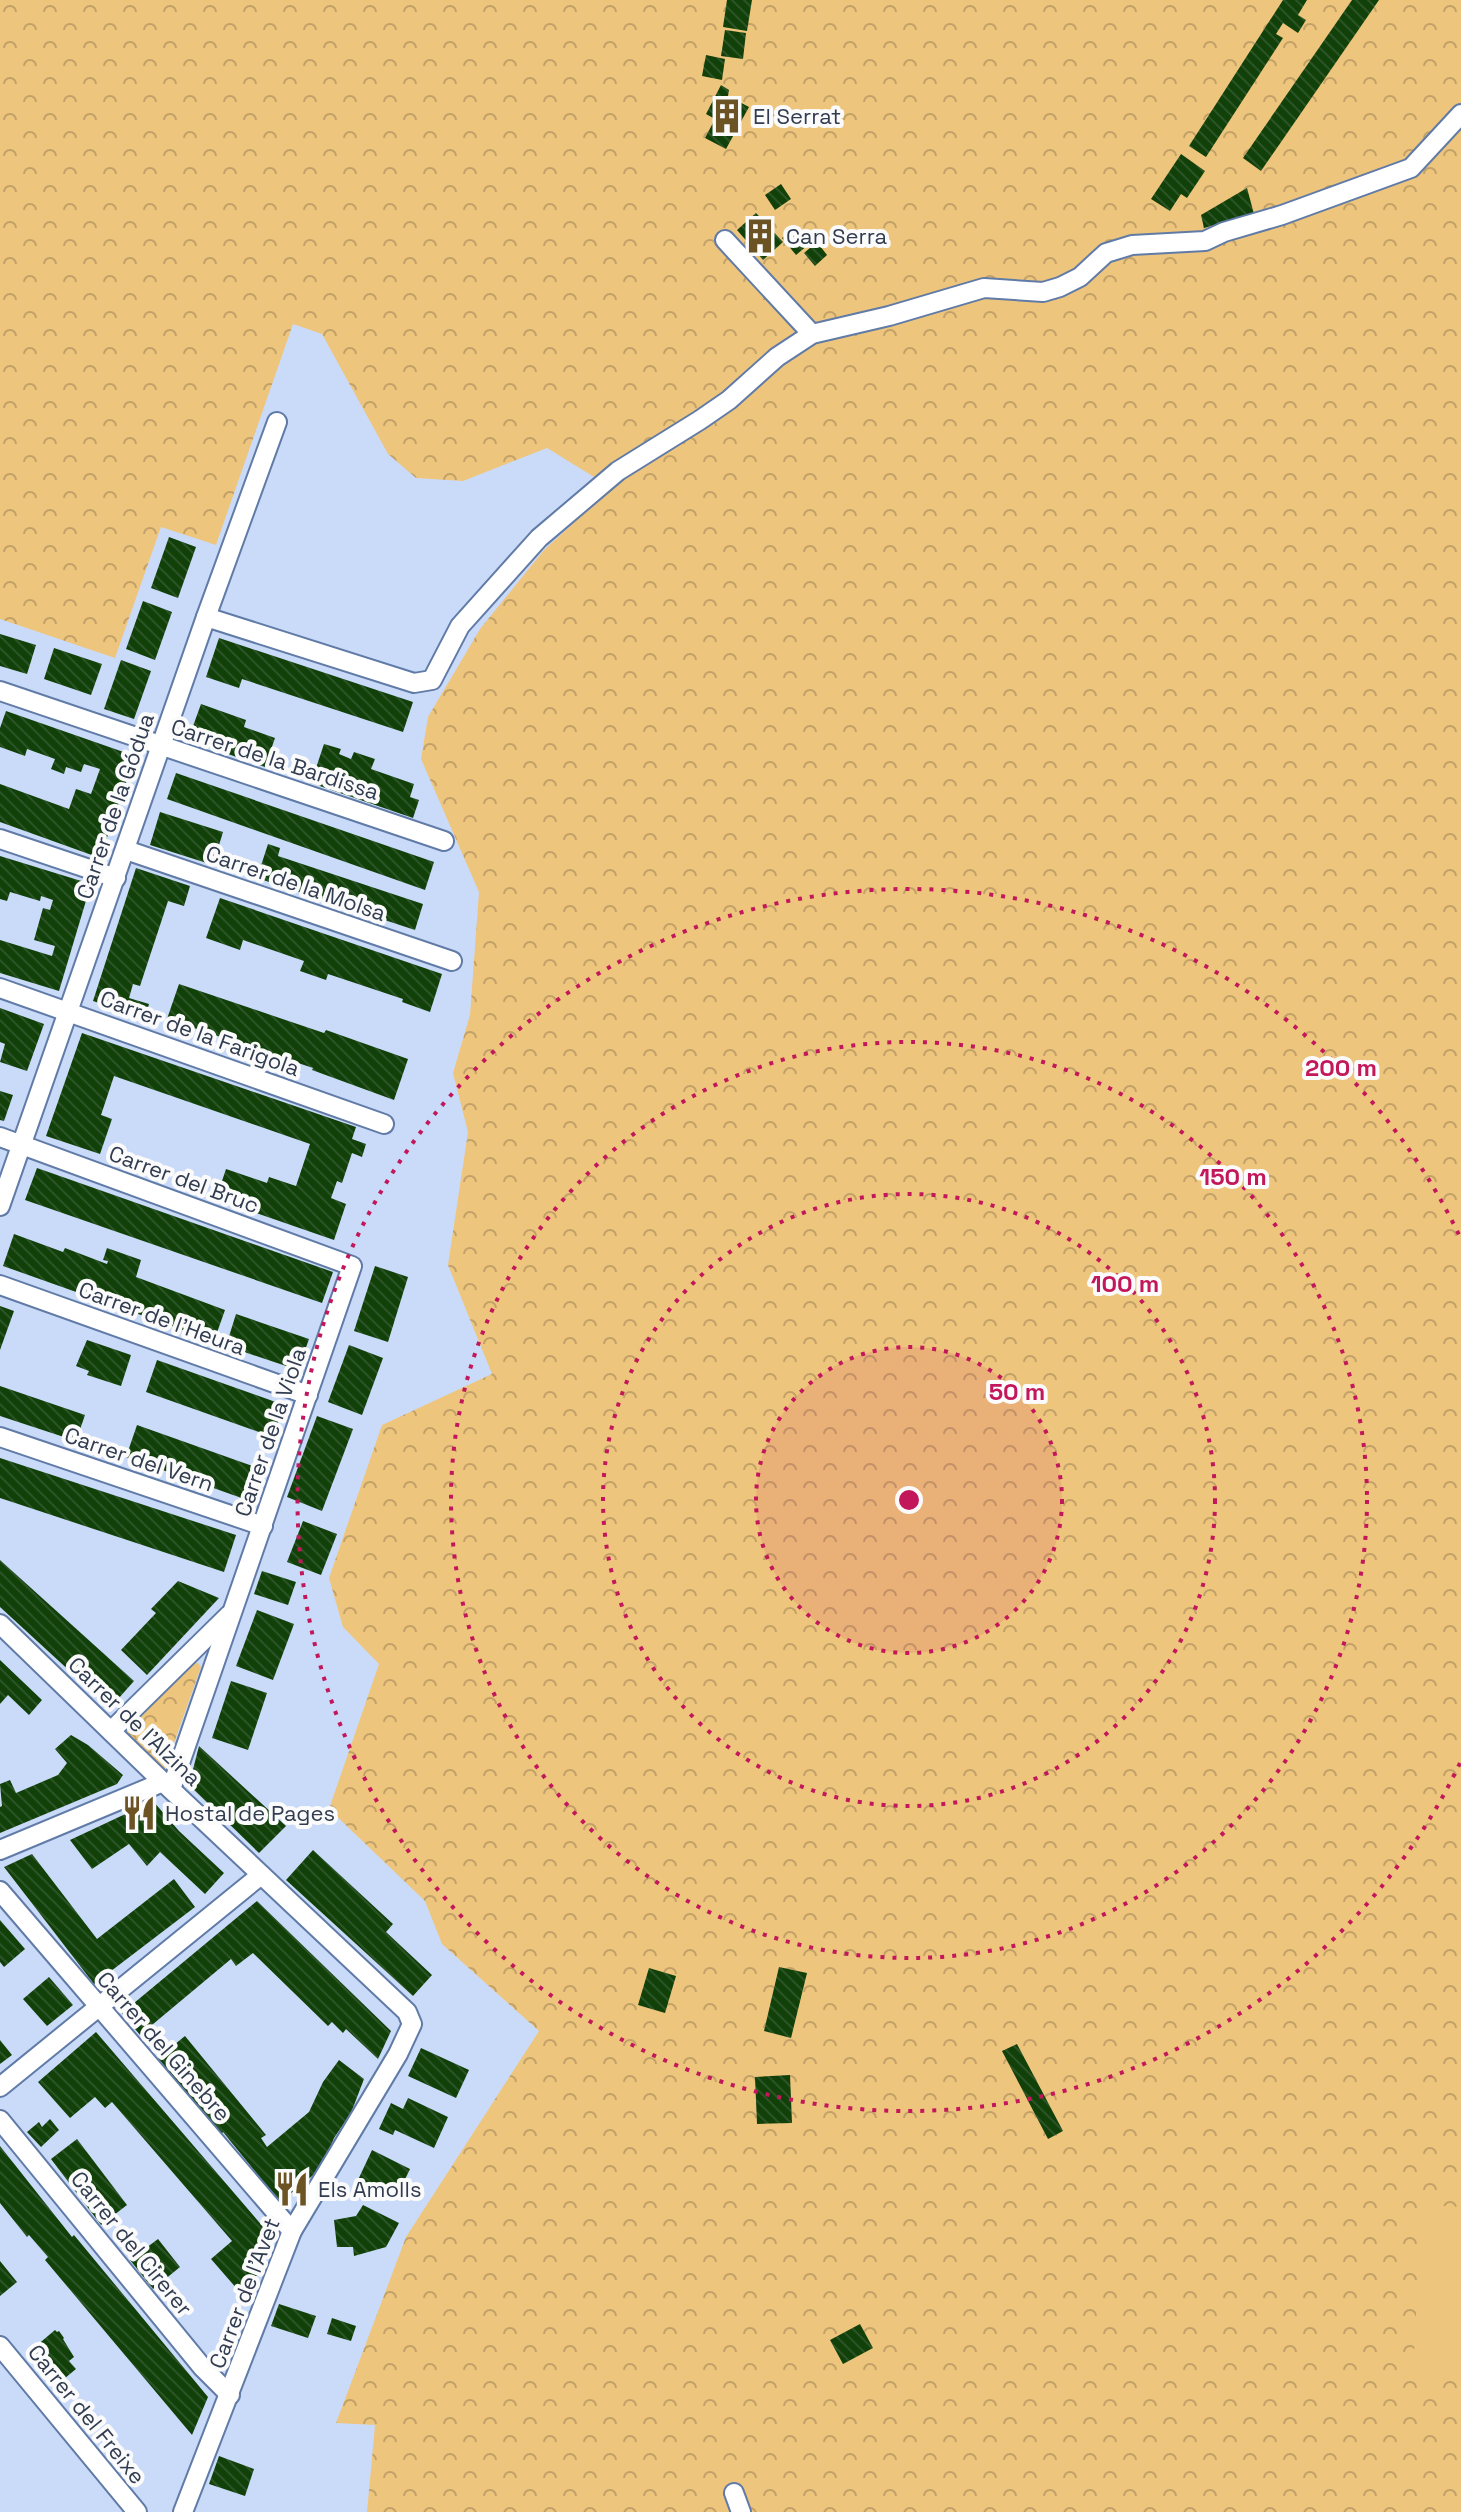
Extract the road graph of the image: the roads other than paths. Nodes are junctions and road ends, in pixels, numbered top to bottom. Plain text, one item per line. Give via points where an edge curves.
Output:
1 (1461, 114) edge
2 (725, 240) dead end
3 (812, 334) junction
4 (277, 422) dead end
5 (206, 617) junction
6 (0, 691) edge
7 (161, 747) junction
8 (0, 839) edge
9 (444, 841) dead end
10 (126, 850) junction
11 (116, 878) junction
12 (452, 961) dead end
13 (0, 988) edge
14 (69, 1011) junction
15 (384, 1124) dead end
16 (0, 1137) edge
17 (22, 1145) junction
18 (0, 1206) edge
19 (352, 1266) joint
20 (0, 1285) edge
21 (308, 1395) junction
22 (0, 1437) edge
23 (263, 1526) junction
24 (231, 1613) junction
25 (0, 1624) edge
26 (111, 1731) junction
27 (167, 1786) junction
28 (0, 1850) edge
29 (261, 1875) junction
30 (0, 1891) edge
31 (99, 2008) junction
32 (411, 2018) joint
33 (0, 2087) edge
34 (0, 2120) edge
35 (292, 2231) junction
36 (0, 2346) edge
37 (230, 2395) junction
38 (734, 2493) dead end
39 (137, 2512) edge
40 (183, 2512) edge
41 (741, 2512) edge

1 - 3 street via 1411,168 1282,215 1205,241 1132,245 1106,253 1080,277 1043,292 984,288
2 - 3 street
3 - 5 street via 729,400 618,471 539,538 460,626 432,680 414,683
4 - 5 street, Carrer de la Gódua
5 - 7 street, Carrer de la Gódua
6 - 7 street, Carrer de la Bardissa
7 - 9 street, Carrer de la Bardissa
7 - 10 street, Carrer de la Gódua
8 - 11 street
10 - 11 street, Carrer de la Gódua
10 - 12 street, Carrer de la Molsa
11 - 14 street, Carrer de la Gódua
13 - 14 street, Carrer de la Farigola
14 - 15 street, Carrer de la Farigola
14 - 17 street, Carrer de la Gódua
16 - 17 street, Carrer del Bruc
17 - 18 street, Carrer de la Gódua
17 - 19 street, Carrer del Bruc
19 - 21 street, Carrer de la Viola
20 - 21 street, Carrer de l'Heura
21 - 23 street, Carrer de la Viola
22 - 23 street, Carrer del Vern
23 - 24 street, Carrer de la Viola
24 - 26 street, Carrer de la Viola
24 - 27 street, Carrer de la Viola
25 - 26 street, Carrer de l'Alzina
26 - 27 street, Carrer de l'Alzina
27 - 28 street
27 - 29 street, Carrer de l'Alzina
29 - 31 street
29 - 32 street, Carrer de l'Alzina
30 - 31 street, Carrer del Ginebre
31 - 33 street
31 - 35 street, Carrer del Ginebre
32 - 35 street, Carrer de l'Avet via 410,2031
34 - 37 street, Carrer del Cirerer
35 - 37 street, Carrer de l'Avet
36 - 39 street, Carrer del Freixe
37 - 40 street, Carrer de l'Avet
38 - 41 street

